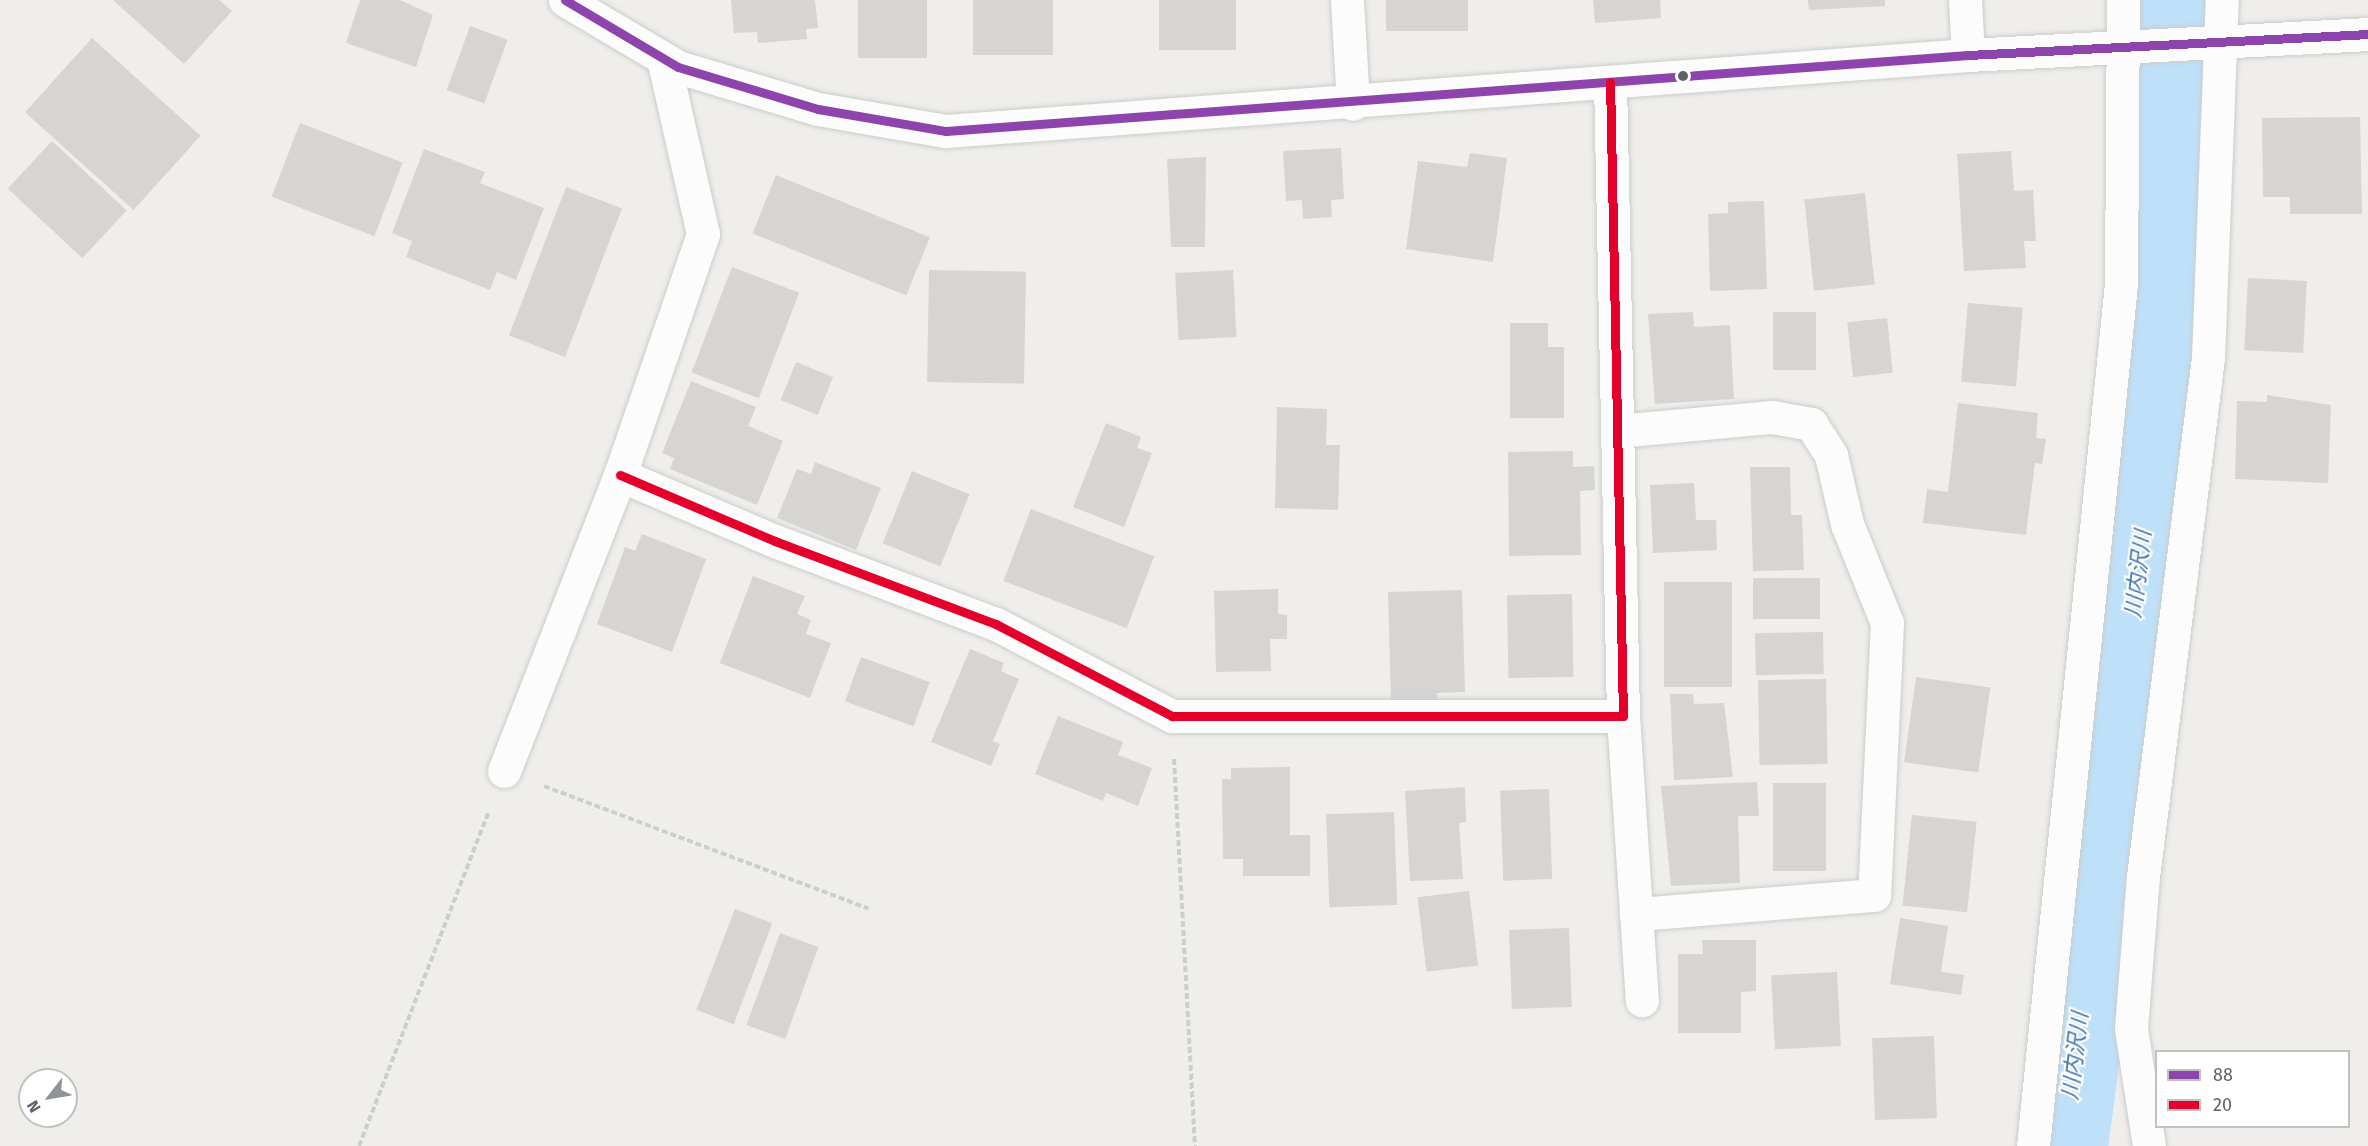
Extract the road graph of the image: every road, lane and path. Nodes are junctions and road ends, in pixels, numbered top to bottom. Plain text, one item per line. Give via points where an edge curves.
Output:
1 (565, 0) edge
2 (1347, 0) edge
3 (1965, 0) edge
4 (2123, 0) edge
5 (2222, 0) edge
6 (2368, 34) edge
7 (2214, 43) junction
8 (2138, 46) junction
9 (1968, 55) junction
10 (663, 58) junction
11 (1610, 82) junction
12 (1353, 104) junction
13 (1617, 431) junction
14 (620, 475) junction
15 (1172, 716) junction
16 (1623, 716) junction
17 (504, 771) junction
18 (869, 909) dead end
19 (1636, 914) junction
20 (1642, 1000) dead end
21 (359, 1146) edge
22 (1195, 1146) edge
23 (2033, 1146) edge
24 (2149, 1146) edge

1 - 10 street
2 - 12 street
3 - 9 street
4 - 8 street
5 - 7 street
6 - 7 street
7 - 8 street
7 - 24 street via 2208,358 2143,877 2131,1028
8 - 9 street
8 - 23 street via 2121,284
9 - 11 street
10 - 12 street via 818,109 946,131
10 - 14 street via 703,234
11 - 12 street
11 - 13 street
13 - 16 street
13 - 19 street via 1772,417 1810,424 1831,455 1846,524 1887,623 1874,895
14 - 15 street via 775,541 996,624
14 - 17 street
15 - 16 street
15 - 22 path
16 - 19 street
17 - 18 path
17 - 21 path
19 - 20 street

